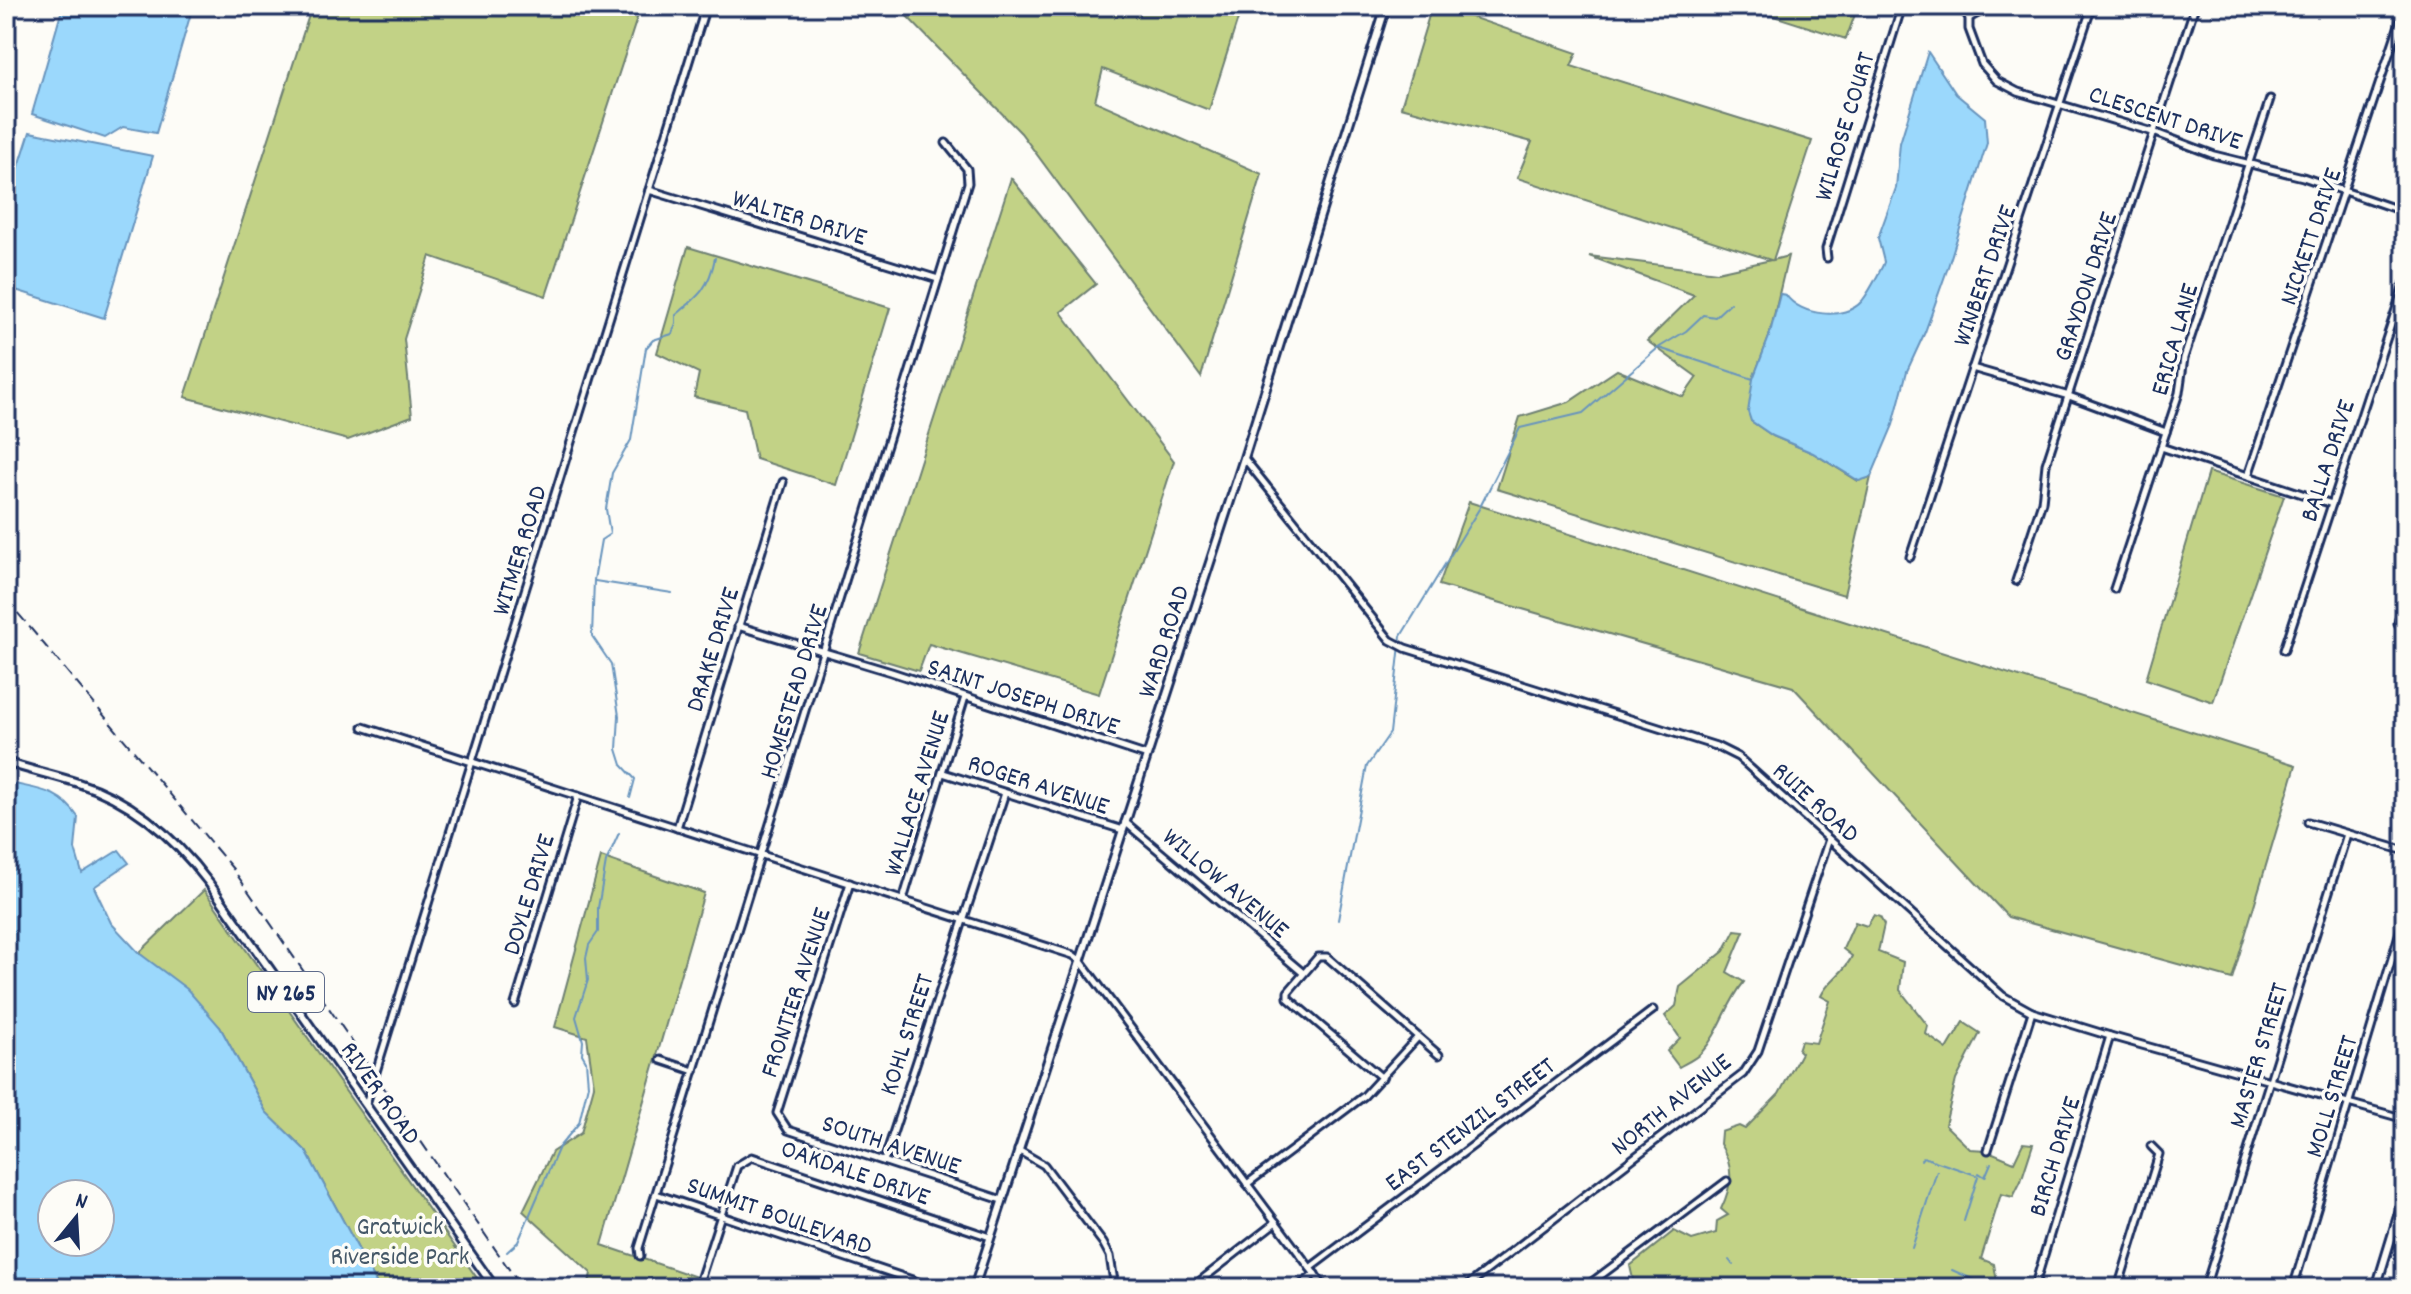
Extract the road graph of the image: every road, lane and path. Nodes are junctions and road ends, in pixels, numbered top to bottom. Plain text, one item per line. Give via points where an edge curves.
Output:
1 (706, 6) edge
2 (1386, 6) edge
3 (1902, 6) edge
4 (1961, 6) edge
5 (1991, 6) edge
6 (2092, 6) edge
7 (2195, 6) edge
8 (2405, 7) edge
9 (1969, 18) junction
10 (2270, 99) dead end
11 (2060, 103) junction
12 (2156, 133) junction
13 (946, 143) dead end
14 (2249, 163) junction
15 (649, 190) junction
16 (2345, 192) junction
17 (2405, 212) edge
18 (1827, 258) dead end
19 (938, 279) junction
20 (2405, 282) edge
21 (1972, 368) junction
22 (2069, 396) junction
23 (2166, 432) junction
24 (2161, 447) junction
25 (1244, 458) junction
26 (2248, 476) junction
27 (783, 482) dead end
28 (2332, 504) junction
29 (1910, 557) dead end
30 (2016, 581) dead end
31 (2114, 589) dead end
32 (2405, 596) edge
33 (738, 626) junction
34 (2405, 634) edge
35 (2284, 650) dead end
36 (825, 651) junction
37 (965, 697) junction
38 (363, 727) dead end
39 (1145, 755) junction
40 (6, 762) edge
41 (473, 762) junction
42 (943, 773) junction
43 (1005, 793) junction
44 (578, 796) junction
45 (1125, 822) junction
46 (2308, 822) dead end
47 (677, 828) junction
48 (1123, 830) junction
49 (2347, 834) junction
50 (1829, 839) junction
51 (2405, 851) edge
52 (762, 855) junction
53 (850, 883) junction
54 (903, 900) junction
55 (2405, 915) edge
56 (963, 919) junction
57 (1080, 960) junction
58 (1302, 972) junction
59 (515, 1004) dead end
60 (1653, 1010) dead end
61 (2032, 1012) junction
62 (2110, 1036) junction
63 (1418, 1037) junction
64 (1439, 1055) dead end
65 (661, 1060) dead end
66 (694, 1071) junction
67 (1382, 1078) junction
68 (2271, 1080) junction
69 (2350, 1102) junction
70 (366, 1104) junction
71 (777, 1113) joint
72 (2405, 1119) edge
73 (2151, 1146) dead end
74 (1018, 1150) junction
75 (1988, 1150) dead end
76 (884, 1161) junction
77 (1727, 1181) dead end
78 (1247, 1184) junction
79 (2405, 1193) edge
80 (656, 1194) junction
81 (1002, 1200) junction
82 (721, 1215) junction
83 (1276, 1222) junction
84 (990, 1237) junction
85 (640, 1256) dead end
86 (1310, 1268) junction
87 (1315, 1274) junction
88 (699, 1283) dead end
89 (495, 1288) edge
90 (936, 1288) edge
91 (974, 1288) edge
92 (1115, 1288) edge
93 (1191, 1288) edge
94 (1297, 1288) edge
95 (1325, 1288) edge
96 (1464, 1288) edge
97 (1584, 1288) edge
98 (2034, 1288) edge
99 (2118, 1288) edge
100 (2205, 1288) edge
101 (2293, 1288) edge
102 (2376, 1288) edge

1 - 15 street, WITMER ROAD
2 - 25 main road, WARD ROAD
3 - 18 street, WILROSE COURT
4 - 9 street, CLESCENT DRIVE
5 - 9 street
6 - 11 street, WINBERT DRIVE
7 - 12 street, GRAYDON DRIVE
8 - 16 street, NICKETT DRIVE
9 - 11 street, CLESCENT DRIVE via 1977,55 1997,81
10 - 14 street, ERICA LANE
11 - 12 street, CLESCENT DRIVE
11 - 21 street, WINBERT DRIVE
12 - 14 street, CLESCENT DRIVE
12 - 22 street, GRAYDON DRIVE
13 - 19 street, HOMESTEAD DRIVE via 967,169 968,183
14 - 16 street, CLESCENT DRIVE
14 - 23 street, ERICA LANE via 2184,358
15 - 19 street, WALTER DRIVE
15 - 41 street, WITMER ROAD
16 - 17 street, CLESCENT DRIVE
16 - 26 street, NICKETT DRIVE
19 - 36 street, HOMESTEAD DRIVE
20 - 28 street, BALLA DRIVE
21 - 22 street
21 - 29 street, WINBERT DRIVE
22 - 23 street
22 - 30 street, GRAYDON DRIVE
23 - 24 street, ERICA LANE
24 - 26 street
24 - 31 street, ERICA LANE
25 - 39 main road, WARD ROAD
25 - 50 street, RUIE ROAD via 1390,640 1716,746 1738,757
26 - 28 street
27 - 33 street, DRAKE DRIVE
28 - 35 street, BALLA DRIVE
32 - 34 street via 2398,616
33 - 36 street, SAINT JOSEPH DRIVE
33 - 47 street, DRAKE DRIVE
36 - 37 street, SAINT JOSEPH DRIVE
36 - 52 street, HOMESTEAD DRIVE
37 - 39 street, SAINT JOSEPH DRIVE
37 - 42 street, WALLACE AVENUE
38 - 41 street
39 - 45 main road, WARD ROAD
40 - 70 main road, RIVER ROAD / NY 265 via 91,787 141,814 177,844
41 - 44 street
41 - 70 street, WITMER ROAD
42 - 43 street, ROGER AVENUE
42 - 54 street, WALLACE AVENUE
43 - 48 street, ROGER AVENUE
43 - 56 street, KOHL STREET
44 - 47 street
44 - 59 street, DOYLE DRIVE
45 - 48 main road, WARD ROAD
45 - 58 street, WILLOW AVENUE
46 - 49 street
47 - 52 street
48 - 57 main road, WARD ROAD
49 - 51 street
49 - 68 street, MASTER STREET
50 - 61 street, RUIE ROAD via 2003,996
50 - 96 street, NORTH AVENUE via 1758,1051 1743,1074
52 - 53 street
52 - 66 street, HOMESTEAD DRIVE
53 - 54 street
53 - 71 street, FRONTIER AVENUE
54 - 56 street
55 - 69 street, MOLL STREET
56 - 57 street
56 - 76 street, KOHL STREET
57 - 74 main road, WARD ROAD
57 - 78 street
58 - 63 street via 1318,957 1327,957
58 - 67 street via 1288,998
60 - 86 street, EAST STENZIL STREET
61 - 62 street, RUIE ROAD
61 - 75 street
62 - 68 street, RUIE ROAD
62 - 98 street, BIRCH DRIVE
63 - 64 street
63 - 67 street
65 - 66 street
66 - 80 street, HOMESTEAD DRIVE
67 - 78 street
68 - 69 street, RUIE ROAD
68 - 100 street, MASTER STREET
69 - 72 street, RUIE ROAD
69 - 101 street, MOLL STREET
70 - 89 main road, RIVER ROAD / NY 265
71 - 76 street, SOUTH AVENUE via 788,1130
73 - 99 street via 2159,1154
74 - 81 main road, WARD ROAD
74 - 92 street via 1044,1165 1103,1243
76 - 81 street, SOUTH AVENUE
77 - 97 street
78 - 83 street
79 - 102 main road
80 - 82 street, SUMMIT BOULEVARD
80 - 85 street, HOMESTEAD DRIVE
81 - 84 main road, WARD ROAD
82 - 84 street, OAKDALE DRIVE via 737,1166 752,1157
82 - 88 street, OAKDALE DRIVE
82 - 90 street, SUMMIT BOULEVARD
83 - 86 street
83 - 93 street
84 - 91 main road, WARD ROAD
86 - 87 street
87 - 94 street
87 - 95 street

